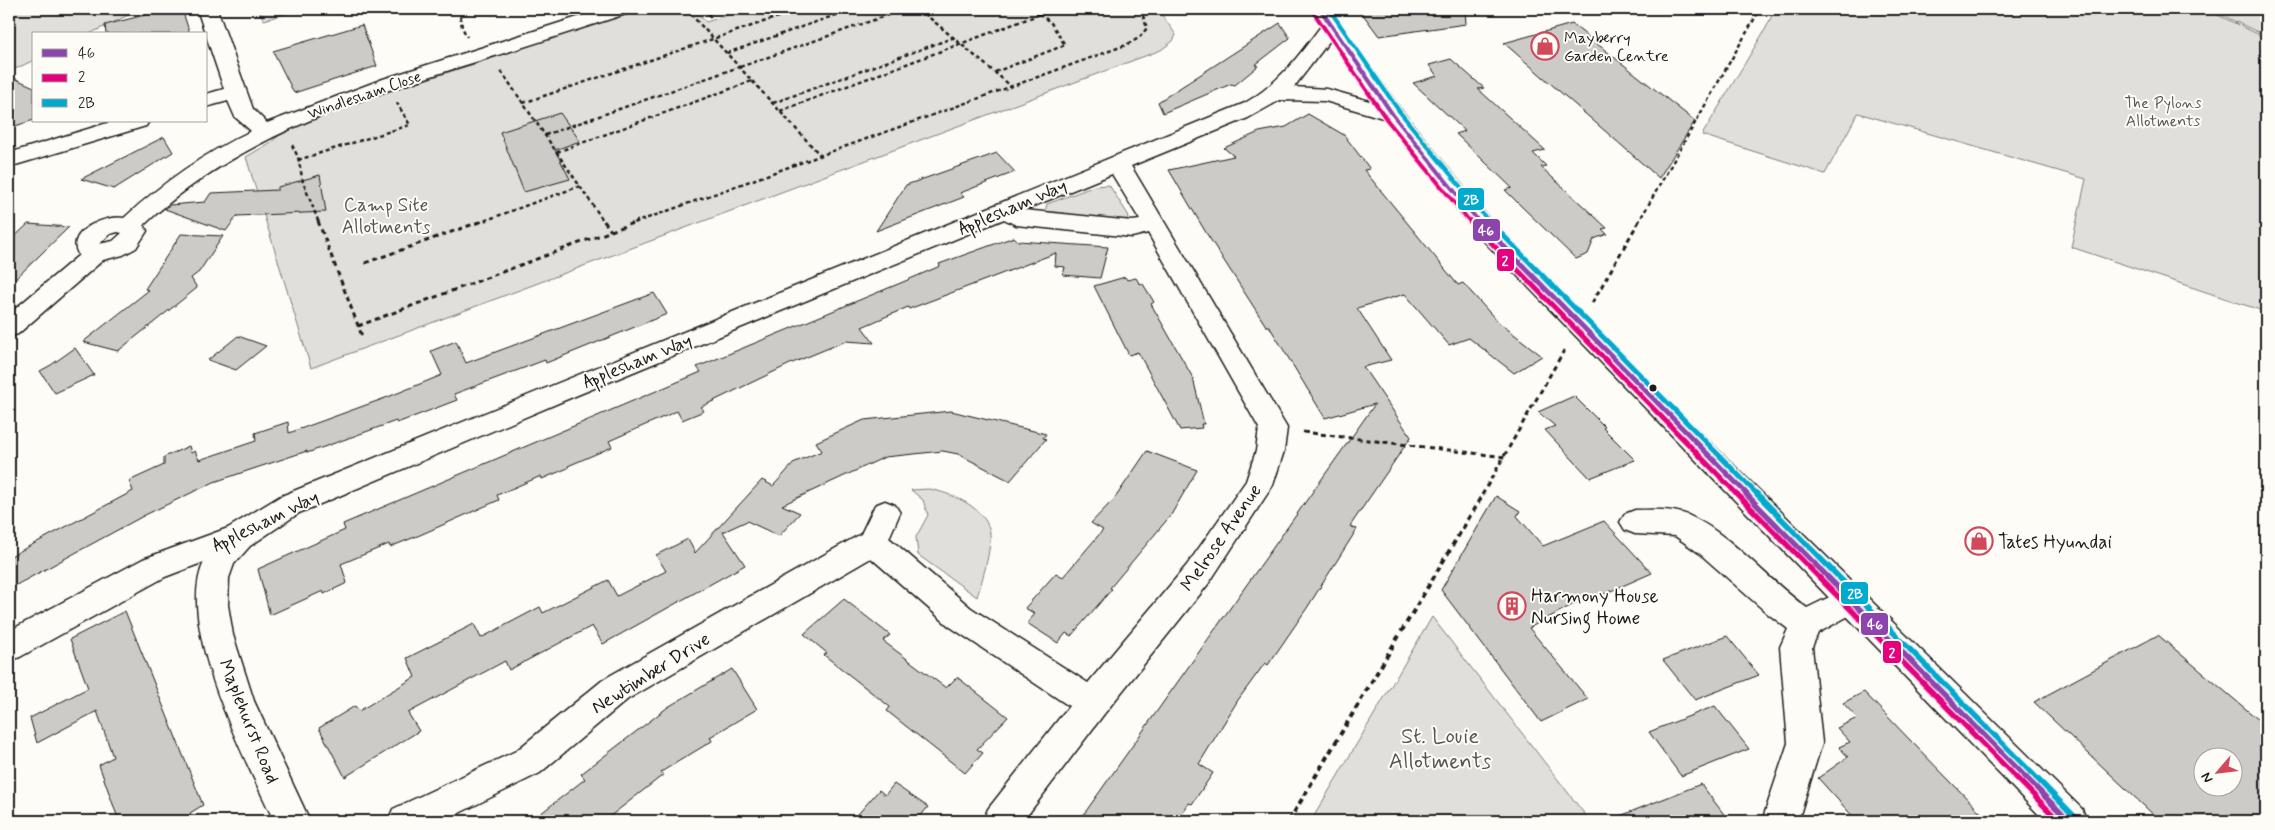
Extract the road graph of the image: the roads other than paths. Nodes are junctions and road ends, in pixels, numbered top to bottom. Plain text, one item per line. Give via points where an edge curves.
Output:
1 (206, 9) edge
2 (622, 9) edge
3 (1325, 17) edge
4 (235, 92) junction
5 (1275, 93) junction
6 (208, 100) edge
7 (1393, 115) junction
8 (135, 122) edge
9 (269, 130) junction
10 (9, 160) edge
11 (1114, 164) junction
12 (1007, 208) junction
13 (1154, 224) junction
14 (9, 328) edge
15 (886, 513) dead end
16 (1636, 522) dead end
17 (239, 537) junction
18 (873, 542) junction
19 (1850, 600) junction
20 (1806, 624) junction
21 (9, 647) edge
22 (1092, 703) junction
23 (292, 821) edge
24 (406, 821) edge
25 (1001, 821) edge
26 (1780, 821) edge
27 (2069, 821) edge

1 - 4 street
2 - 9 street, Windlesham Close via 346,98
3 - 5 street, Applesham Way via 1305,61
3 - 7 street
4 - 6 street
4 - 9 street via 242,112
5 - 7 street via 1326,96
5 - 11 street, Applesham Way via 1243,110
7 - 19 street via 1487,231
8 - 10 street
9 - 14 street, Windlesham Close via 224,154 171,189 130,225 135,231 126,244 97,252
11 - 12 street, Applesham Way
11 - 13 street via 1123,171
12 - 13 street via 1016,217 1132,229
12 - 17 street, Applesham Way via 289,505
13 - 22 street, Melrose Avenue via 1273,428 1270,451 1259,485 1198,574
15 - 18 street
16 - 20 street via 1682,525 1710,544 1778,604
17 - 21 street, Applesham Way via 154,568
17 - 23 street, Maplehurst Road via 216,569 212,598 214,619 230,683
18 - 22 street via 960,617
18 - 24 street, Newtimber Drive via 616,689 528,762
19 - 20 street
19 - 27 street
20 - 26 street via 1796,647 1805,743
22 - 25 street, Melrose Avenue

